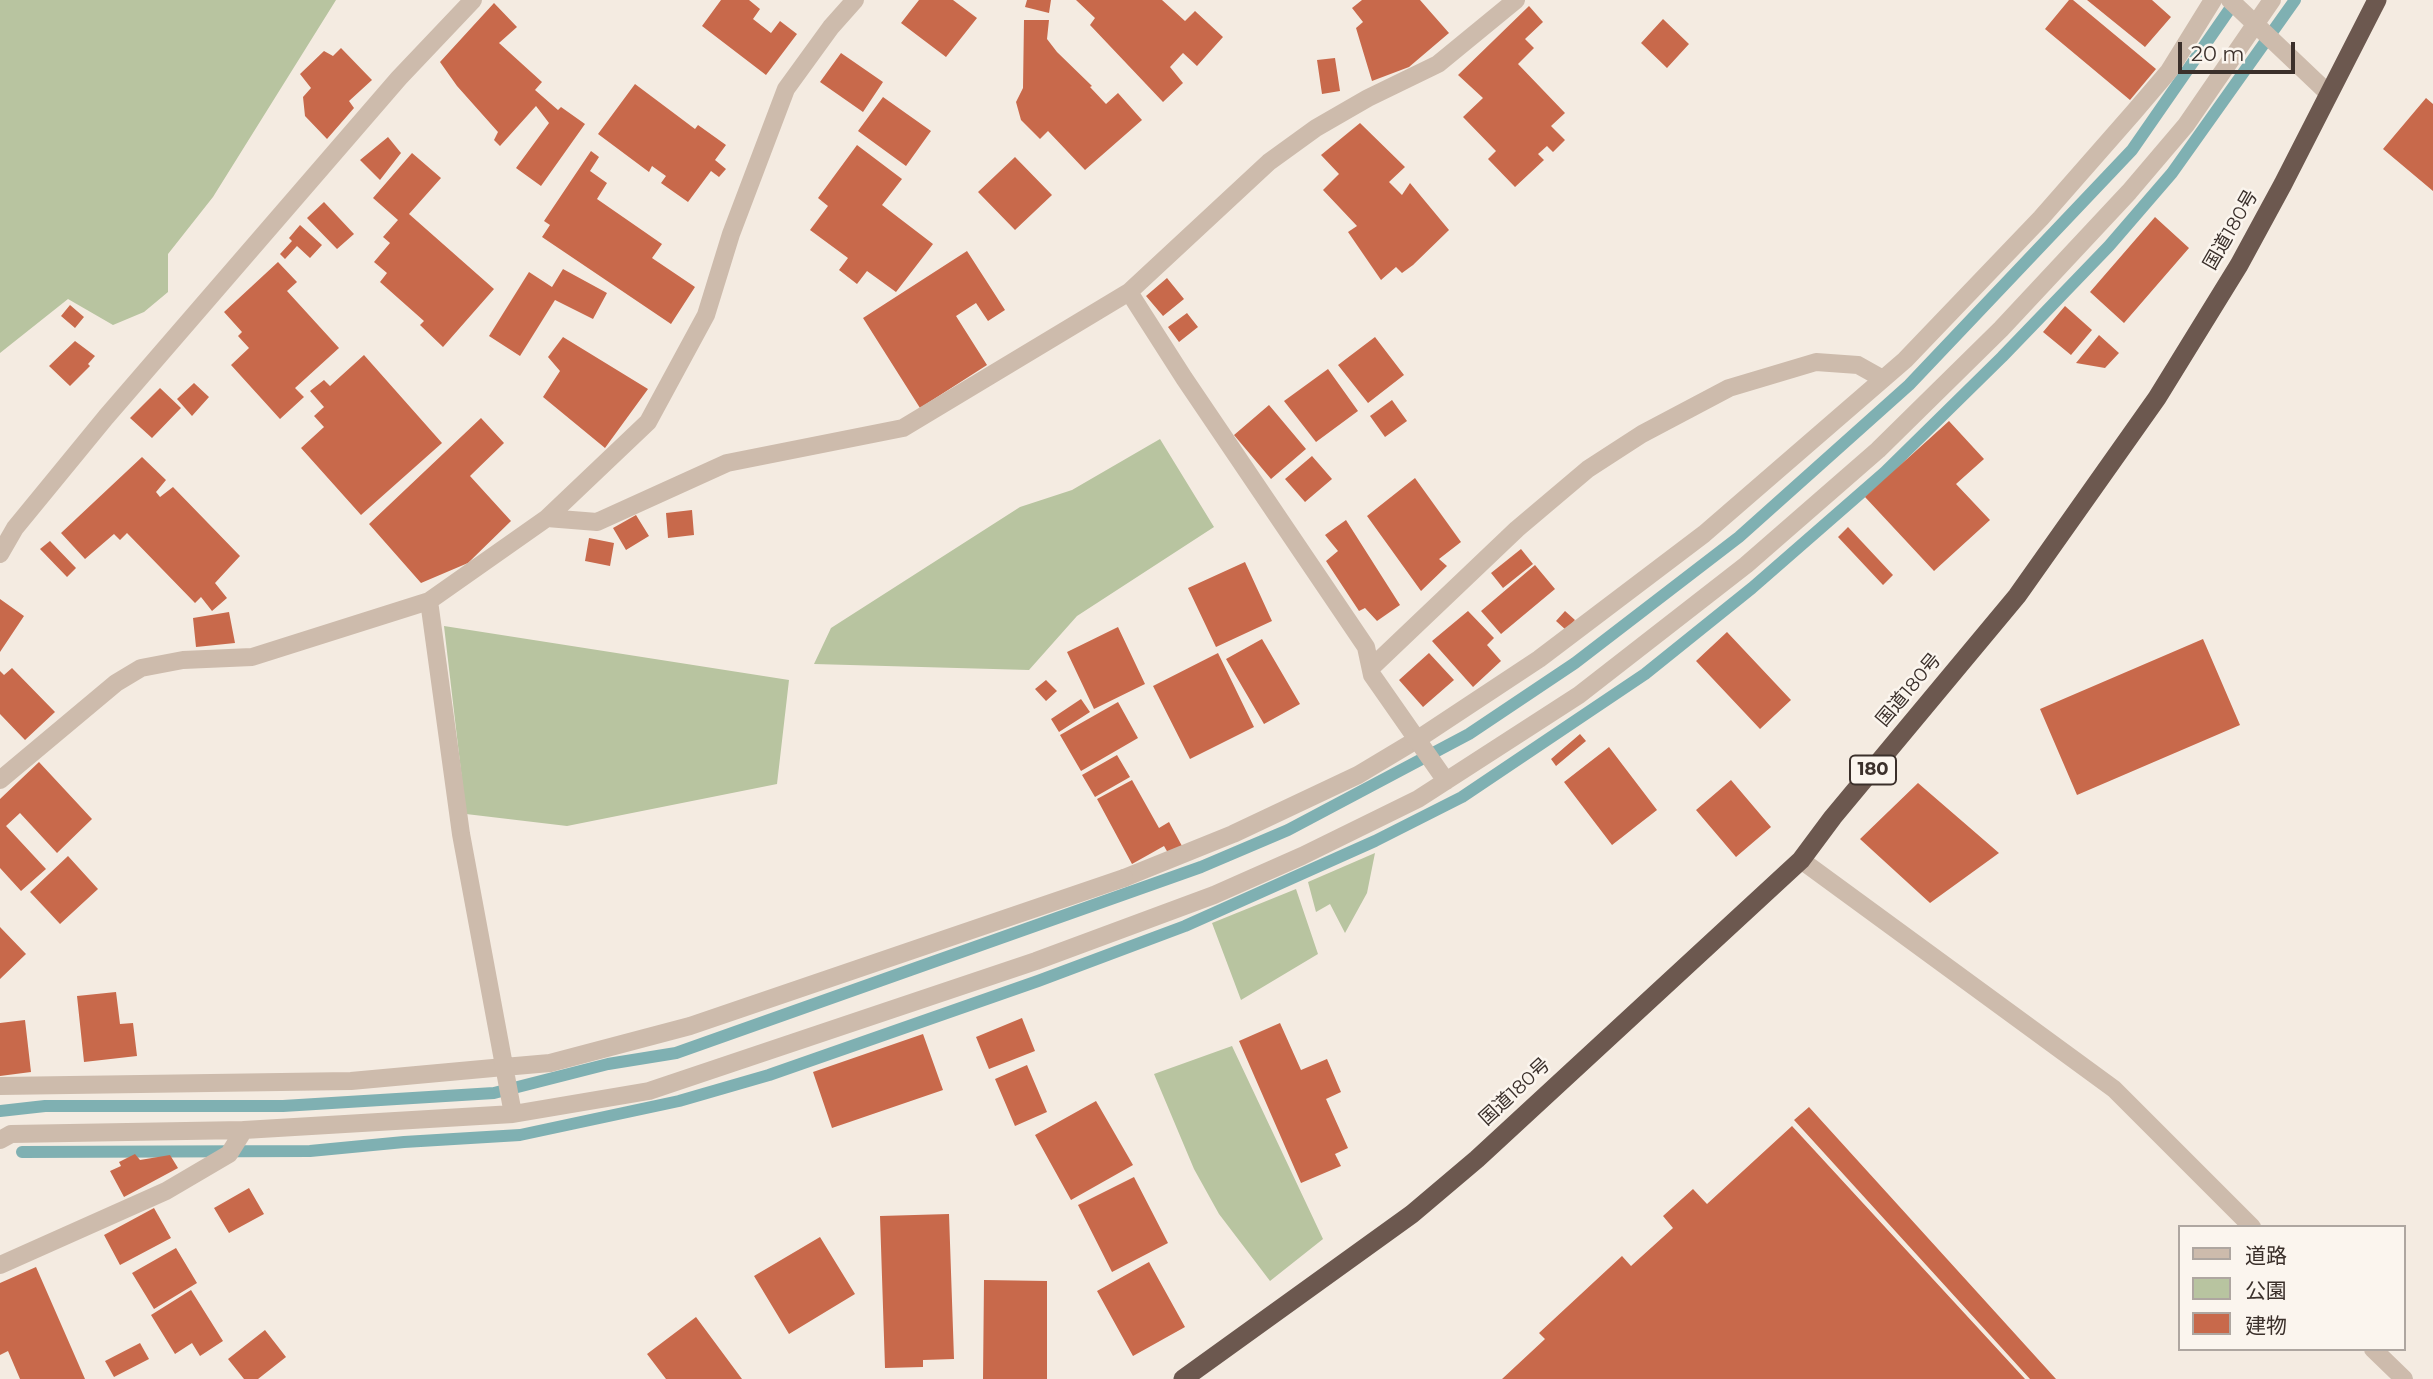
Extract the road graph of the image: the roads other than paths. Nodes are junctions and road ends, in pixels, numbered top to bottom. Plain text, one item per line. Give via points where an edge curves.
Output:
1 (472, 0) edge
2 (855, 0) edge
3 (1516, 0) edge
4 (2213, 0) edge
5 (2230, 0) edge
6 (2272, 0) edge
7 (2377, 0) edge
8 (2261, 28) junction
9 (2329, 94) junction
10 (1129, 292) junction
11 (1883, 379) junction
12 (547, 518) junction
13 (0, 554) edge
14 (429, 601) junction
15 (1371, 667) junction
16 (1420, 742) junction
17 (1442, 775) junction
18 (0, 780) edge
19 (1801, 860) junction
20 (505, 1073) junction
21 (0, 1086) edge
22 (512, 1108) junction
23 (0, 1140) edge
24 (237, 1141) junction
25 (2250, 1225) edge
26 (0, 1265) edge
27 (2375, 1351) edge
28 (1184, 1379) edge
29 (2404, 1379) edge

1 - 13 street via 106,417 15,528
2 - 12 street via 786,89 706,315 648,422
3 - 10 street via 1438,64 1316,128 1269,162
4 - 11 street via 2169,71 2134,112 2041,218
5 - 8 street
6 - 8 street
7 - 9 highway, 国道180号 / 180
8 - 9 street
8 - 17 street via 2129,192 2001,329 1878,450 1746,565 1579,695
9 - 19 highway, 国道180号 / 180 via 2239,265 2157,398 2017,596
10 - 12 street via 903,428 727,463 597,522
10 - 15 street via 1366,648
11 - 15 street via 1858,365 1816,362 1730,388 1642,433 1588,469 1517,529
11 - 16 street via 1704,534
12 - 14 street
14 - 18 street via 252,657 183,660 141,668 116,683
14 - 20 street via 461,834
15 - 16 street
16 - 17 street
16 - 20 street via 1233,834 1124,878 690,1026
17 - 22 street via 1418,799 1302,856 1214,895 1036,961 649,1091
19 - 25 street via 2114,1089
19 - 28 highway, 国道180号 / 180 via 1412,1214
20 - 21 street via 351,1081
20 - 22 street
22 - 24 street
23 - 24 street via 11,1134
24 - 26 street via 166,1191
27 - 29 street

